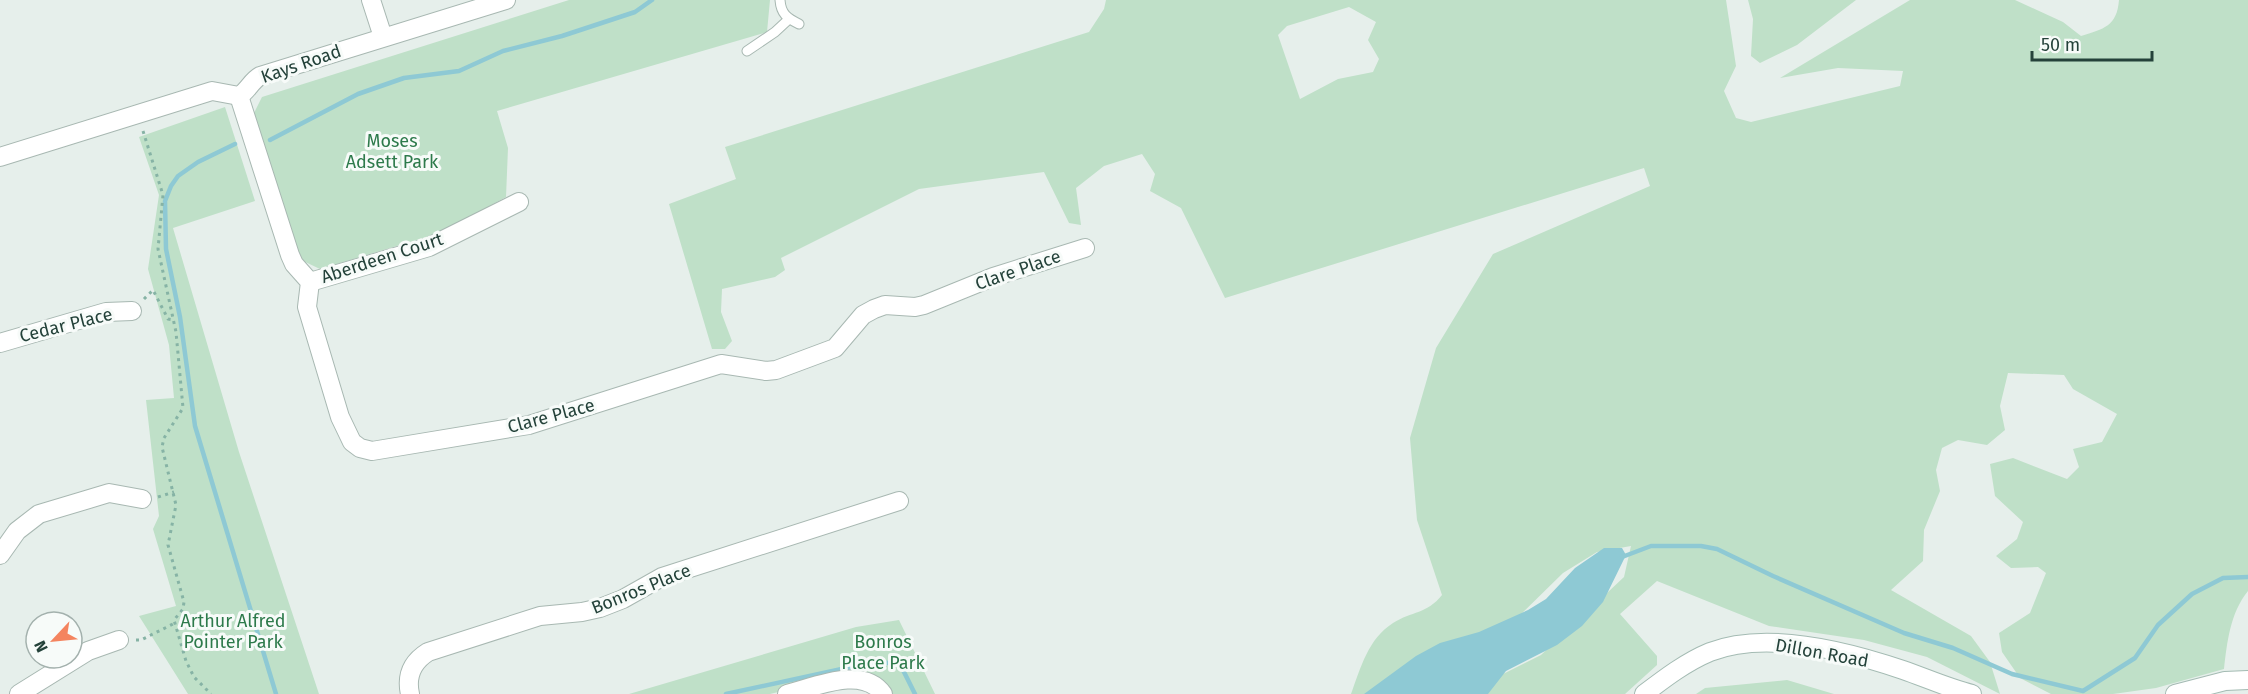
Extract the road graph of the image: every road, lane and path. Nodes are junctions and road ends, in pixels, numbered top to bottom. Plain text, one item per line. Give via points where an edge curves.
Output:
1 (371, 0) edge
2 (506, 0) edge
3 (780, 0) edge
4 (789, 19) junction
5 (799, 24) dead end
6 (383, 37) junction
7 (747, 51) dead end
8 (239, 96) junction
9 (137, 115) junction
10 (0, 158) edge
11 (519, 202) dead end
12 (1085, 248) dead end
13 (310, 282) junction
14 (132, 311) joint
15 (174, 320) junction
16 (0, 343) edge
17 (142, 499) dead end
18 (899, 501) dead end
19 (0, 555) edge
20 (175, 623) junction
21 (119, 639) joint
22 (2248, 680) edge
23 (20, 694) edge
24 (211, 694) edge
25 (410, 694) edge
26 (787, 694) edge
27 (883, 694) edge
28 (1644, 694) edge
29 (1972, 694) edge
30 (2175, 694) edge

1 - 6 street
2 - 6 street, Kays Road
3 - 4 lane via 780,10
4 - 5 lane
4 - 7 lane
6 - 8 street, Kays Road via 260,76
8 - 9 street, Kays Road via 212,91
8 - 13 street via 290,255
9 - 10 street, Kays Road
9 - 15 path via 163,195 158,249
11 - 13 street, Aberdeen Court via 429,247
12 - 13 street, Clare Place via 924,305 885,305 873,309 835,348 776,370 721,364 529,425 372,451 352,442 340,417 307,307
14 - 15 path via 153,290 168,319
14 - 16 street, Cedar Place via 106,312
15 - 20 path via 183,408 162,447 176,505 168,545 184,602
17 - 19 street via 109,493 39,514 17,531
18 - 25 street, Bonros Place via 663,577 600,608 540,616 428,652 411,669
20 - 21 path via 141,640
20 - 24 path via 194,677
21 - 23 street via 88,651
22 - 30 street via 2225,681
26 - 27 street via 848,679 872,682
28 - 29 street, Dillon Road via 1681,667 1709,653 1748,643 1818,648 1862,658

